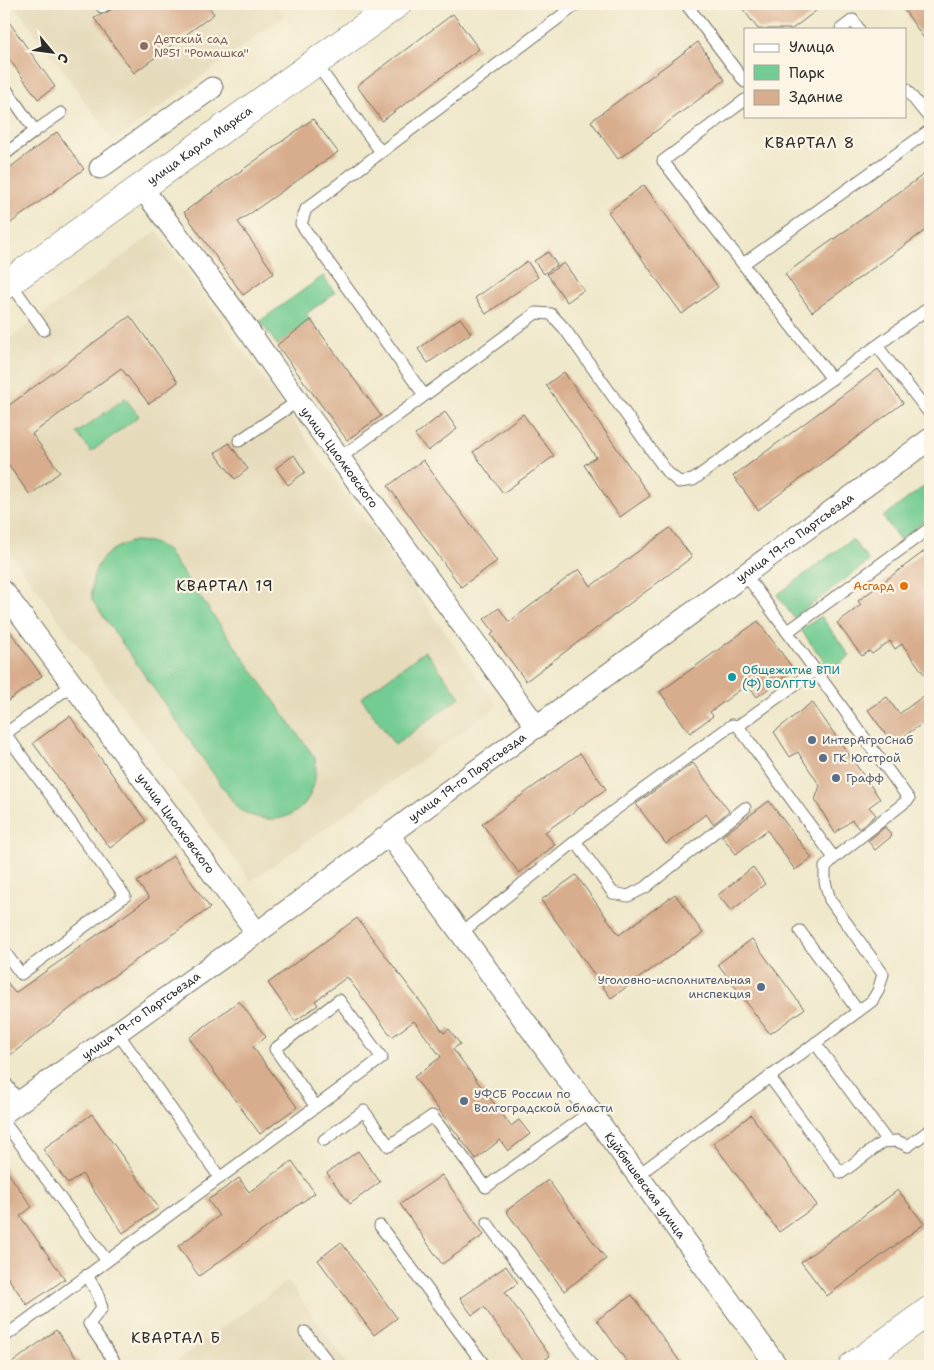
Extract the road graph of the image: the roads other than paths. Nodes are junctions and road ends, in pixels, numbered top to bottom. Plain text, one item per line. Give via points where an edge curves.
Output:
1 (397, 4) edge
2 (577, 4) edge
3 (686, 4) edge
4 (842, 28) edge
5 (858, 28) edge
6 (316, 64) junction
7 (744, 81) edge
8 (4, 86) edge
9 (212, 88) dead end
10 (906, 89) edge
11 (744, 101) edge
12 (61, 113) dead end
13 (930, 120) edge
14 (930, 130) edge
15 (34, 131) junction
16 (381, 152) junction
17 (4, 155) edge
18 (100, 168) dead end
19 (142, 188) junction
20 (743, 264) junction
21 (7, 284) edge
22 (930, 308) edge
23 (44, 330) dead end
24 (877, 346) junction
25 (832, 379) junction
26 (424, 395) junction
27 (298, 401) junction
28 (930, 414) edge
29 (930, 439) edge
30 (239, 441) dead end
31 (340, 458) junction
32 (930, 528) edge
33 (745, 574) junction
34 (4, 592) edge
35 (787, 632) junction
36 (815, 670) junction
37 (72, 685) junction
38 (738, 726) junction
39 (537, 727) junction
40 (4, 733) edge
41 (746, 808) dead end
42 (389, 835) junction
43 (575, 842) junction
44 (834, 858) junction
45 (800, 931) dead end
46 (257, 933) junction
47 (460, 933) junction
48 (4, 951) edge
49 (858, 1011) junction
50 (117, 1032) junction
51 (815, 1043) junction
52 (769, 1076) junction
53 (4, 1081) edge
54 (12, 1107) edge
55 (316, 1107) junction
56 (590, 1112) junction
57 (4, 1122) edge
58 (930, 1130) edge
59 (324, 1140) dead end
60 (887, 1141) junction
61 (638, 1175) junction
62 (220, 1178) junction
63 (487, 1223) dead end
64 (380, 1226) dead end
65 (107, 1261) junction
66 (87, 1276) junction
67 (930, 1310) edge
68 (305, 1332) dead end
69 (4, 1337) edge
70 (108, 1366) edge
71 (331, 1366) edge
72 (485, 1366) edge
73 (592, 1366) edge
74 (777, 1366) edge
75 (853, 1366) edge

1 - 6 street, улица Карла Маркса
2 - 16 lane
3 - 7 lane
4 - 5 lane via 853,20
6 - 16 lane
6 - 19 street, улица Карла Маркса
8 - 15 lane
9 - 18 street
10 - 13 lane
11 - 20 lane via 663,161
12 - 15 lane
14 - 20 lane
15 - 17 lane
16 - 26 lane via 306,209 301,224
19 - 21 street, улица Карла Маркса
19 - 27 street, улица Циолковского
20 - 25 lane
21 - 23 lane
22 - 24 lane
24 - 25 lane
24 - 28 lane
25 - 26 lane via 693,480 679,482 655,457 551,314 536,313
26 - 31 lane
27 - 30 lane
27 - 31 street, улица Циолковского
29 - 33 street, улица 19-го Партсъезда
31 - 39 street, улица Циолковского
32 - 35 lane
33 - 35 lane
33 - 39 street, улица 19-го Партсъезда
34 - 37 street, улица Циолковского
35 - 36 lane
36 - 38 lane
36 - 44 lane via 909,799
37 - 40 lane
37 - 46 street, улица Циолковского
38 - 43 lane via 732,725
38 - 44 lane
39 - 42 street, улица 19-го Партсъезда
40 - 48 lane via 125,896 22,974
41 - 43 lane via 646,887 628,896 613,893
42 - 46 street, улица 19-го Партсъезда
42 - 47 street, Куйбышевская улица
43 - 47 lane
44 - 49 lane via 825,867 830,900 883,974 872,1001
45 - 49 lane
46 - 50 street, улица 19-го Партсъезда
47 - 56 street, Куйбышевская улица
49 - 51 lane
50 - 54 street, улица 19-го Партсъезда
50 - 62 lane
51 - 52 lane
51 - 60 lane
52 - 60 lane via 841,1173
52 - 61 lane
53 - 54 lane
55 - 55 lane via 382,1058 339,1000 275,1049
55 - 62 lane
56 - 59 lane via 486,1187 432,1116 389,1146 364,1112
56 - 61 street, Куйбышевская улица
57 - 65 lane
58 - 60 lane via 908,1146
61 - 74 street, Куйбышевская улица
62 - 65 lane
63 - 73 lane
64 - 72 lane
65 - 66 lane
66 - 69 lane
66 - 70 lane via 102,1308 89,1324 114,1361
67 - 75 street
68 - 71 lane

